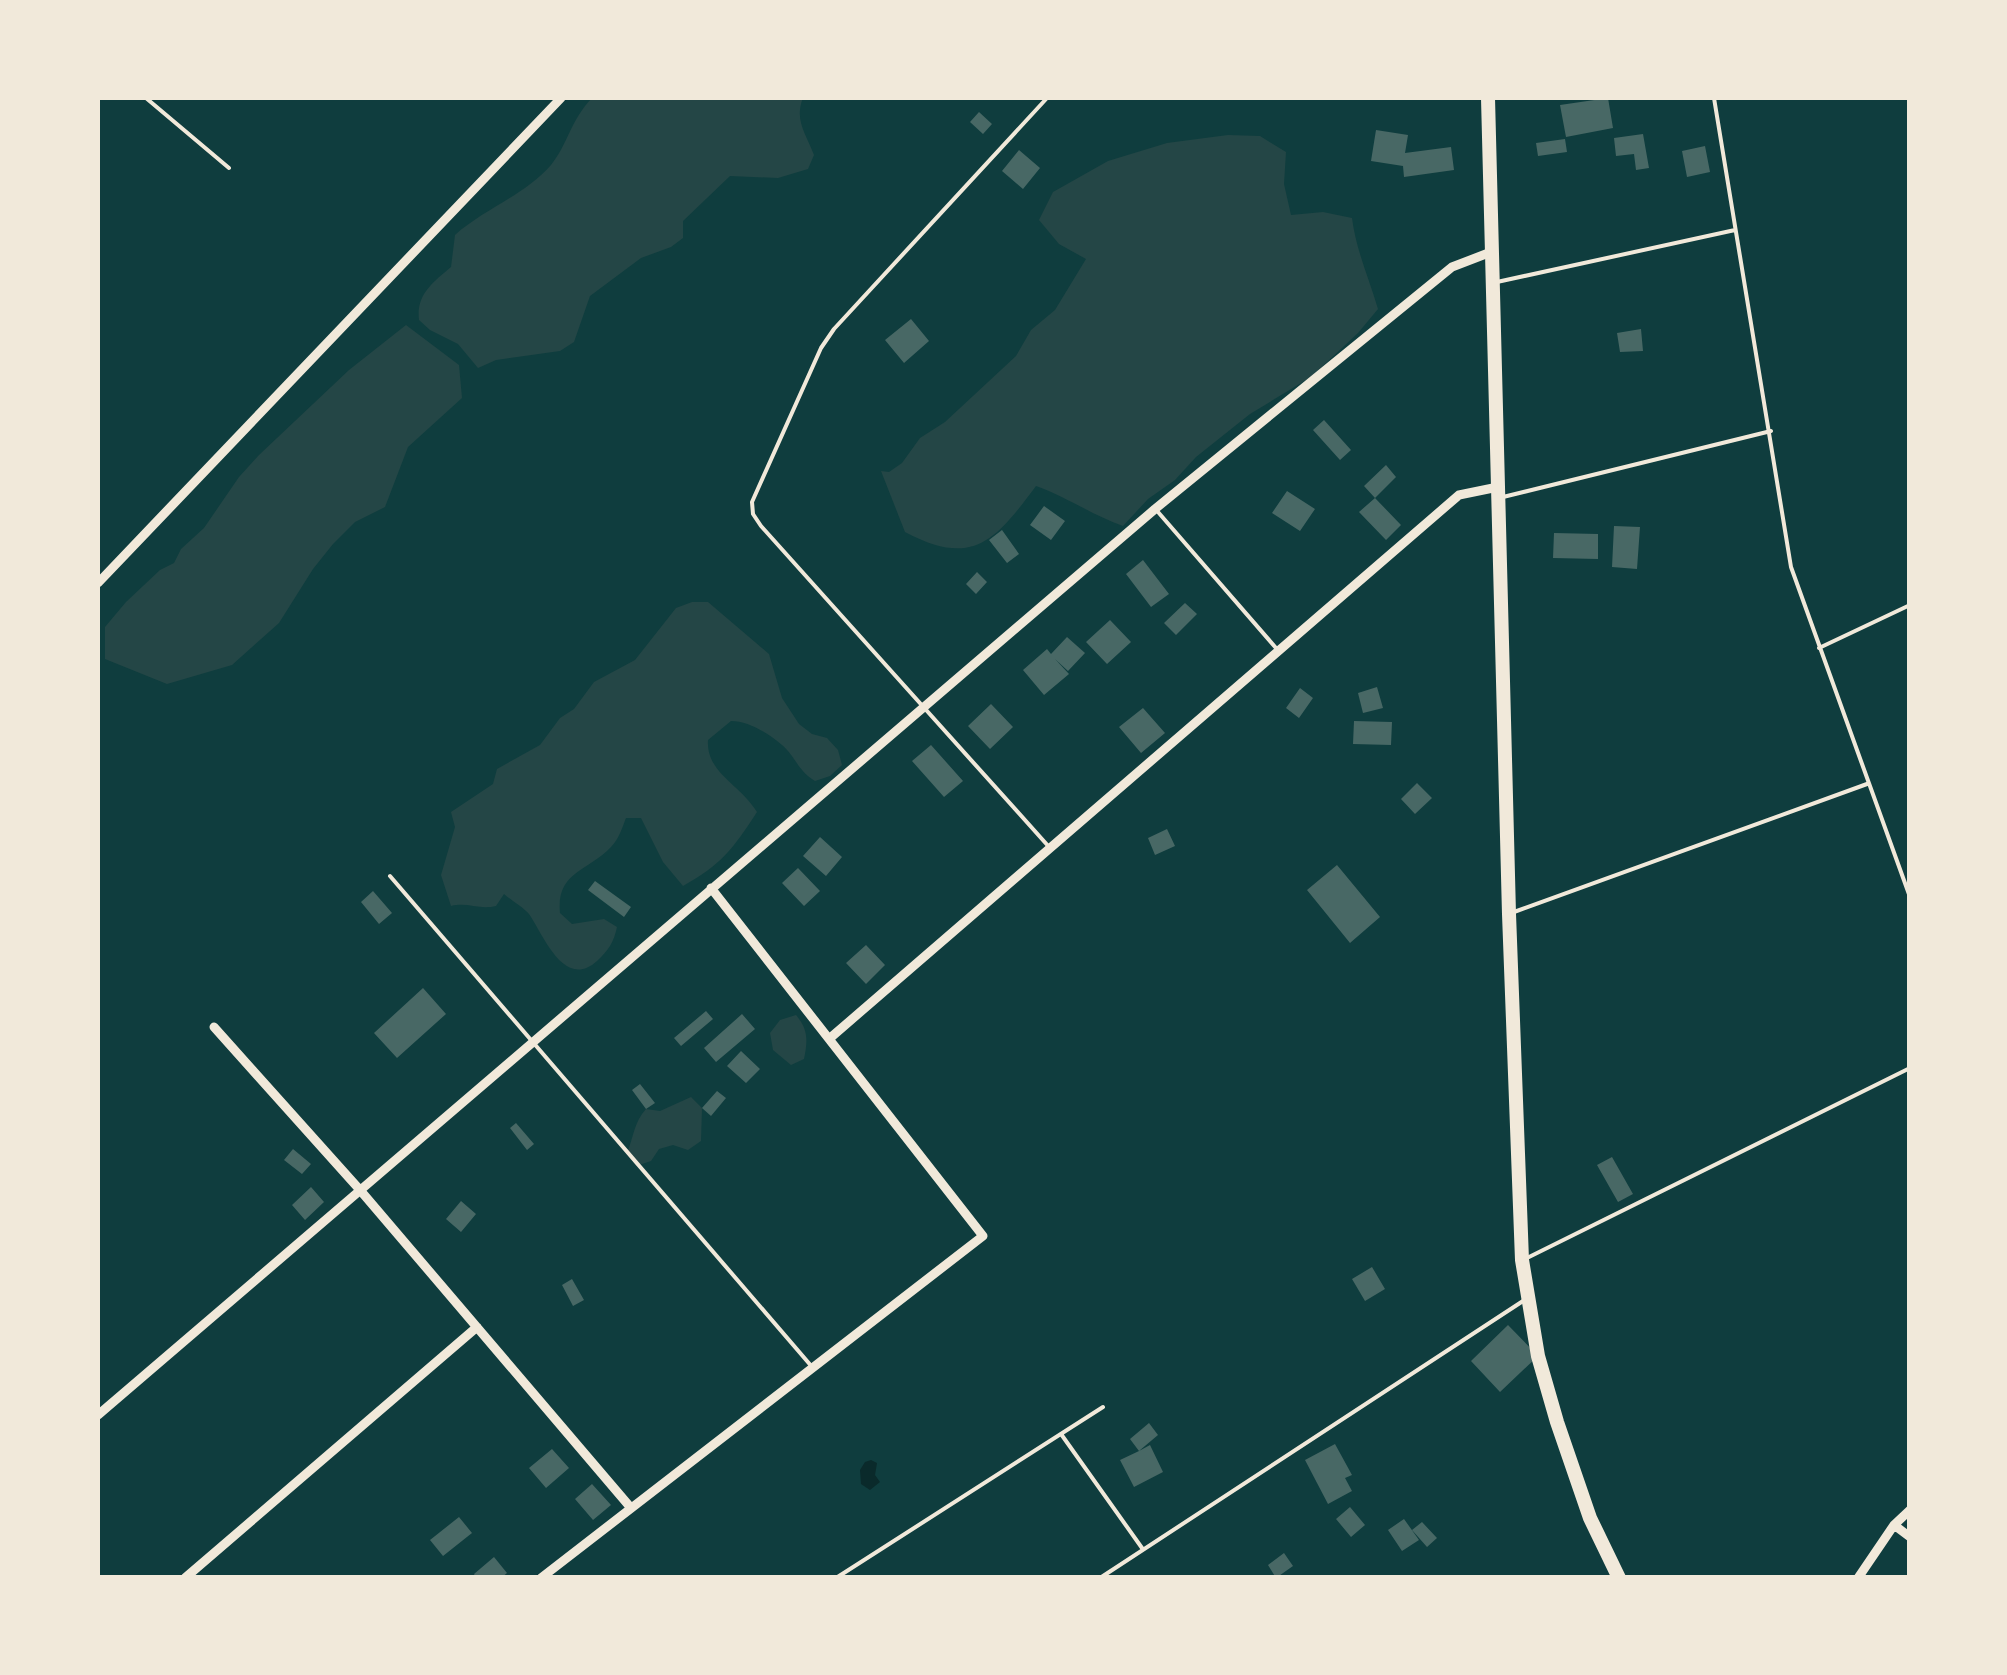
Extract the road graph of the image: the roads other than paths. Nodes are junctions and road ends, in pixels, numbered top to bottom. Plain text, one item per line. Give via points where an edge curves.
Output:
1 (146, 98) edge
2 (560, 98) edge
3 (1047, 98) edge
4 (1488, 98) edge
5 (1714, 98) edge
6 (230, 168) dead end
7 (1736, 230) junction
8 (1492, 252) junction
9 (1492, 283) junction
10 (1770, 431) junction
11 (1498, 492) junction
12 (1154, 508) junction
13 (98, 583) edge
14 (1910, 605) edge
15 (1818, 649) junction
16 (1278, 651) junction
17 (922, 706) junction
18 (1867, 784) junction
19 (1050, 848) junction
20 (390, 876) dead end
21 (710, 888) junction
22 (1910, 897) edge
23 (1509, 914) junction
24 (214, 1027) dead end
25 (829, 1039) junction
26 (532, 1042) junction
27 (1910, 1068) edge
28 (360, 1190) junction
29 (1522, 1260) junction
30 (1526, 1299) junction
31 (477, 1327) junction
32 (813, 1368) junction
33 (1103, 1408) dead end
34 (98, 1414) edge
35 (1062, 1434) junction
36 (631, 1508) junction
37 (1910, 1510) edge
38 (1894, 1525) junction
39 (1910, 1536) edge
40 (1143, 1549) junction
41 (185, 1578) edge
42 (541, 1578) edge
43 (836, 1578) edge
44 (1100, 1578) edge
45 (1619, 1578) edge
46 (1858, 1578) edge

1 - 6 lane
2 - 13 street
3 - 17 lane via 834,329 752,502 761,526
4 - 8 main road
5 - 7 lane
7 - 9 lane
7 - 10 lane
8 - 9 main road
8 - 12 street via 1452,267
9 - 11 main road
10 - 11 lane
10 - 15 lane via 1791,567
11 - 16 street via 1459,496
11 - 23 main road
12 - 16 lane
12 - 17 street
14 - 15 lane
15 - 18 lane
16 - 19 street
17 - 19 lane
17 - 21 street
18 - 22 lane
18 - 23 lane
19 - 25 street
20 - 26 lane
21 - 25 street
21 - 26 street
23 - 29 main road
24 - 28 street
25 - 32 street via 983,1236
26 - 28 street
26 - 32 lane
27 - 29 lane
28 - 31 street
28 - 34 street
29 - 30 main road
30 - 40 lane
30 - 45 main road via 1571,1466
31 - 36 street
31 - 41 street
32 - 36 street
33 - 35 lane
35 - 40 lane
35 - 43 lane
36 - 42 street
37 - 38 street
38 - 39 street
38 - 46 street
40 - 44 lane

